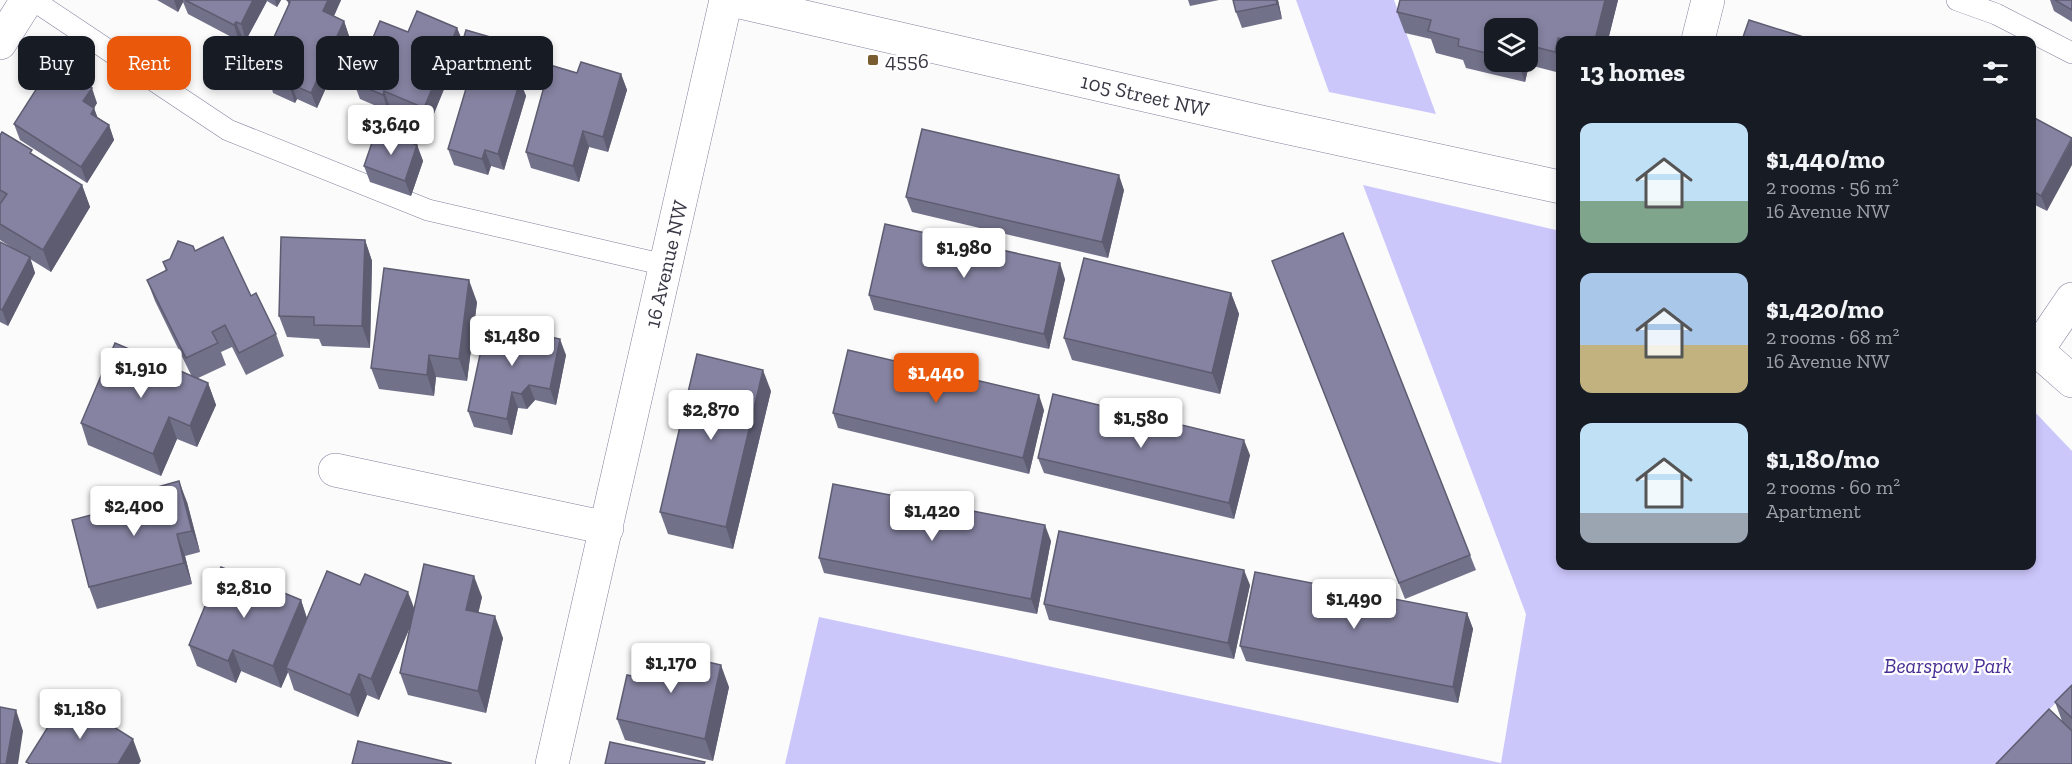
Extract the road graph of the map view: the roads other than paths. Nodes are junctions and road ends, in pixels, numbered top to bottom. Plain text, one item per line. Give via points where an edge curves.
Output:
1 (27, 0) edge
2 (33, 0) edge
3 (726, 0) edge
4 (731, 0) edge
5 (1708, 0) edge
6 (1957, 0) edge
7 (1699, 36) edge
8 (0, 43) edge
9 (2072, 53) edge
10 (1556, 186) edge
11 (665, 265) junction
12 (2072, 299) edge
13 (2036, 344) edge
14 (2036, 349) edge
15 (2072, 381) edge
16 (335, 470) dead end
17 (607, 528) junction
18 (552, 764) edge

1 - 8 street
2 - 11 lane via 228,130 428,210
3 - 11 street, 16 Avenue NW
4 - 10 street, 105 Street NW
5 - 7 street
6 - 9 lane via 1996,14
11 - 17 street, 16 Avenue NW
12 - 13 street
14 - 15 street
16 - 17 street
17 - 18 street, 16 Avenue NW

